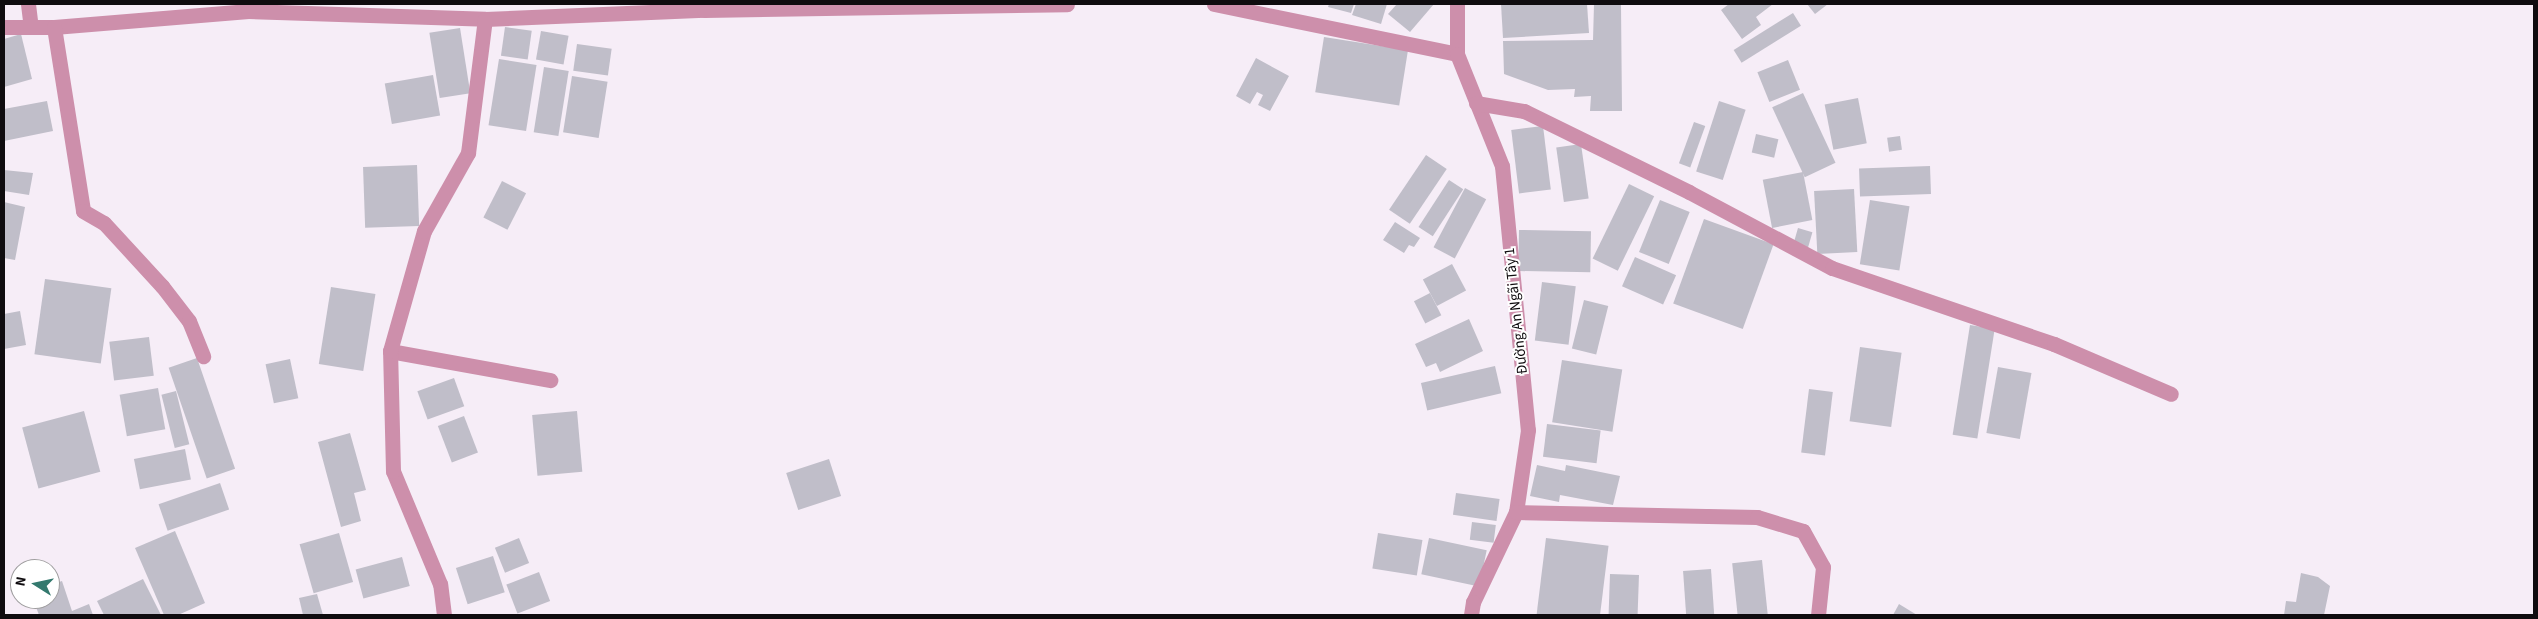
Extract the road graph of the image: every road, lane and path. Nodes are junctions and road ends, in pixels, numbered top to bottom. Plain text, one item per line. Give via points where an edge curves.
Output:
1 (28, 4) edge
2 (1067, 4) edge
3 (1214, 4) edge
4 (1457, 4) edge
5 (476, 14) edge
6 (4, 27) edge
7 (31, 27) junction
8 (54, 27) junction
9 (1457, 54) junction
10 (1476, 103) junction
11 (390, 351) junction
12 (203, 356) dead end
13 (550, 380) dead end
14 (2171, 394) dead end
15 (1516, 512) junction
16 (444, 615) edge
17 (1471, 615) edge
18 (1818, 615) edge

1 - 7 street
2 - 5 street
3 - 9 street
4 - 9 street, Đường An Ngãi Tây 1
5 - 8 street via 248,11
5 - 11 street via 468,153 424,231
6 - 7 street
7 - 8 street
8 - 12 street via 84,211 104,224 162,286 189,321
9 - 10 street, Đường An Ngãi Tây 1
10 - 14 street via 1524,111 1689,192 1832,268 2054,344
10 - 15 street, Đường An Ngãi Tây 1 via 1502,166 1527,421
11 - 13 street
11 - 16 street via 394,472 440,584
15 - 17 street, Đường An Ngãi Tây 1 via 1473,602
15 - 18 street via 1757,517 1803,531 1823,567

